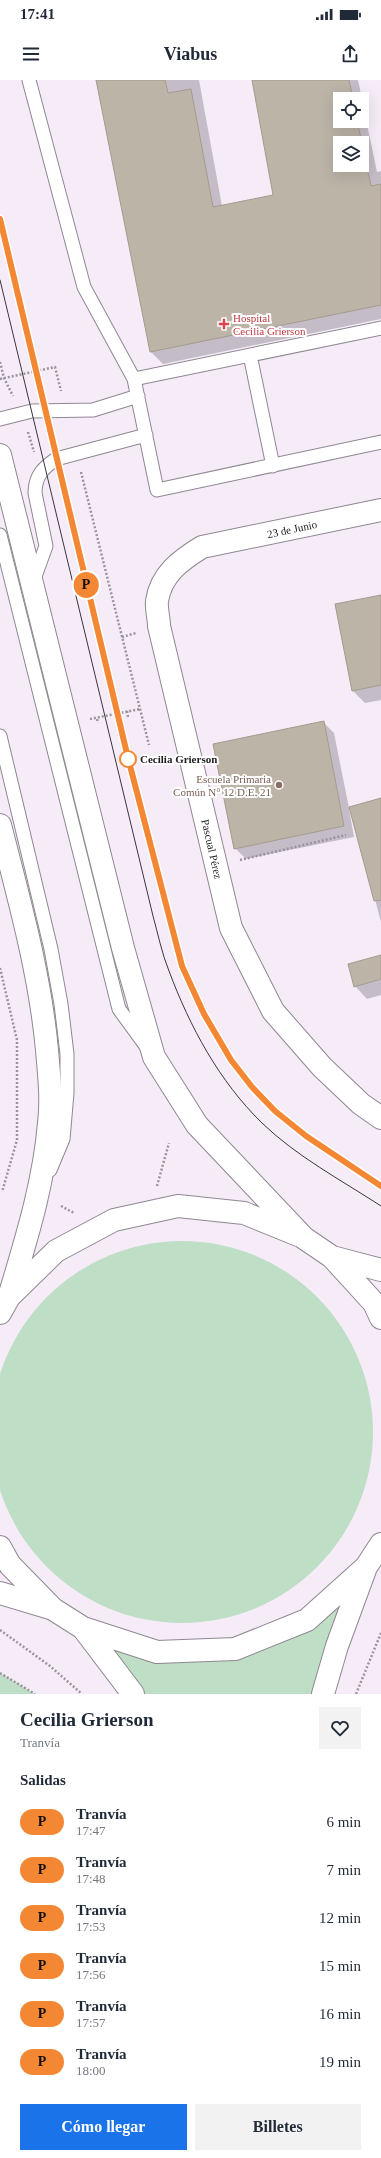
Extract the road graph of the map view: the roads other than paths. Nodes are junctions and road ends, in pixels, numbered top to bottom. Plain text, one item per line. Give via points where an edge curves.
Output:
1 (29, 80) edge
2 (381, 328) edge
3 (250, 356) junction
4 (134, 379) junction
5 (138, 396) junction
6 (0, 419) edge
7 (146, 436) junction
8 (381, 442) edge
9 (0, 455) edge
10 (273, 466) junction
11 (381, 510) edge
12 (0, 535) edge
13 (202, 548) joint
14 (33, 582) junction
15 (0, 736) edge
16 (0, 825) edge
17 (154, 1058) junction
18 (381, 1118) edge
19 (37, 1201) junction
20 (304, 1238) junction
21 (332, 1257) junction
22 (381, 1270) edge
23 (5, 1305) edge
24 (381, 1318) edge
25 (381, 1544) edge
26 (0, 1547) edge
27 (366, 1567) junction
28 (0, 1593) edge
29 (53, 1609) junction
30 (83, 1628) junction
31 (133, 1694) edge
32 (323, 1694) edge

1 - 4 lane via 84,287
2 - 3 lane
3 - 4 lane
3 - 10 lane
4 - 5 lane
5 - 6 lane via 93,410 32,411
5 - 7 lane
7 - 10 lane via 157,490
7 - 14 lane via 56,459 45,466 35,484 46,546
8 - 10 lane
9 - 14 main road
11 - 13 main road, 23 de Junio
12 - 17 lane via 119,1010
13 - 18 main road, Pascual Pérez via 179,561 164,580 157,601 159,626 231,928 273,1011 322,1067 361,1104
14 - 17 main road via 123,948
15 - 19 lane via 50,949 61,1004 66,1054 67,1093 63,1139
16 - 19 main road via 21,906 43,1010 50,1074 50,1122
17 - 20 main road via 197,1125
19 - 23 main road
20 - 21 main road
20 - 23 main road via 244,1213 178,1206 114,1220 56,1251
21 - 22 main road
21 - 24 main road via 374,1303
25 - 27 main road
26 - 29 main road via 10,1565
27 - 30 main road via 308,1620 235,1650 157,1652
27 - 32 main road via 337,1646
28 - 29 main road
29 - 30 main road
30 - 31 main road

